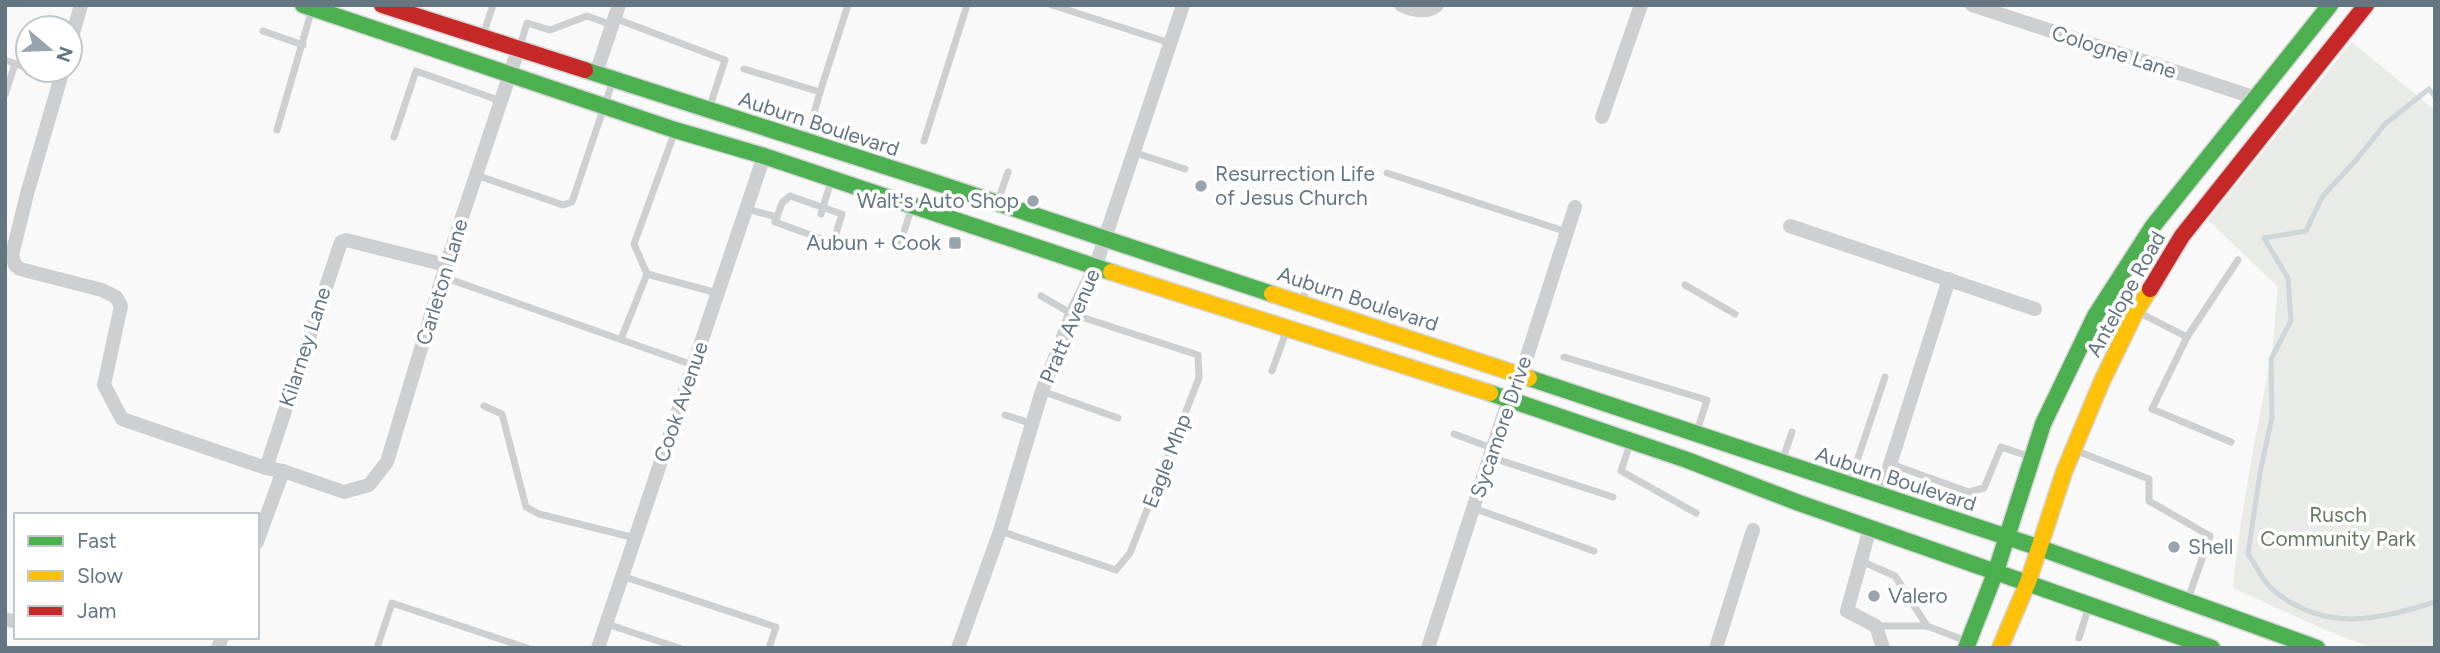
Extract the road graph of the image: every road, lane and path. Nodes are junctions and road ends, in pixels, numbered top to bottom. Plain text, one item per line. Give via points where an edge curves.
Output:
1 (382, 5) edge
2 (493, 5) edge
3 (848, 5) edge
4 (967, 5) edge
5 (1052, 5) edge
6 (1183, 5) edge
7 (1401, 5) edge
8 (1437, 5) edge
9 (1641, 5) edge
10 (1972, 5) edge
11 (2330, 5) edge
12 (2366, 5) edge
13 (308, 6) edge
14 (615, 16) edge
15 (263, 31) dead end
16 (482, 39) junction
17 (1170, 43) junction
18 (303, 46) junction
19 (518, 50) junction
20 (14, 67) edge
21 (744, 69) dead end
22 (596, 74) junction
23 (510, 75) junction
24 (613, 79) junction
25 (59, 84) edge
26 (820, 92) junction
27 (5, 95) edge
28 (2256, 98) junction
29 (502, 101) junction
30 (605, 105) junction
31 (709, 110) junction
32 (1602, 117) dead end
33 (278, 130) dead end
34 (675, 130) junction
35 (394, 138) dead end
36 (924, 141) dead end
37 (806, 142) junction
38 (1132, 152) junction
39 (764, 156) junction
40 (1185, 169) dead end
41 (1008, 172) dead end
42 (1387, 173) dead end
43 (476, 175) junction
44 (832, 180) junction
45 (928, 180) junction
46 (997, 204) junction
47 (913, 206) junction
48 (1575, 207) dead end
49 (746, 209) junction
50 (822, 211) junction
51 (777, 217) junction
52 (1790, 226) dead end
53 (1567, 232) junction
54 (1104, 238) junction
55 (898, 250) dead end
56 (2238, 260) dead end
57 (1096, 265) junction
58 (10, 266) edge
59 (444, 271) junction
60 (647, 274) junction
61 (1310, 277) dead end
62 (1949, 279) junction
63 (1685, 285) dead end
64 (718, 293) junction
65 (1041, 296) dead end
66 (1302, 303) junction
67 (2035, 309) dead end
68 (2136, 311) junction
69 (1072, 314) junction
70 (1735, 314) dead end
71 (1288, 328) junction
72 (2187, 337) junction
73 (621, 338) junction
74 (1564, 358) dead end
75 (694, 365) junction
76 (1272, 371) dead end
77 (1521, 374) junction
78 (1885, 377) dead end
79 (1042, 391) junction
80 (1509, 400) junction
81 (484, 406) dead end
82 (1005, 415) dead end
83 (1118, 418) dead end
84 (1033, 424) junction
85 (1792, 432) dead end
86 (1696, 433) junction
87 (1454, 434) dead end
88 (1631, 441) junction
89 (2231, 442) dead end
90 (2073, 449) junction
91 (1491, 452) junction
92 (2032, 457) junction
93 (1782, 463) junction
94 (1891, 464) junction
95 (266, 468) junction
96 (283, 471) junction
97 (1849, 486) junction
98 (1880, 496) junction
99 (1613, 497) dead end
100 (1473, 508) junction
101 (1696, 513) dead end
102 (1870, 528) junction
103 (1753, 530) dead end
104 (1000, 531) junction
105 (259, 537) edge
106 (2006, 537) junction
107 (635, 538) junction
108 (2040, 548) junction
109 (1594, 551) dead end
110 (1861, 561) junction
111 (1996, 571) junction
112 (622, 576) junction
113 (2028, 582) junction
114 (2187, 600) junction
115 (2090, 604) junction
116 (606, 624) junction
117 (1876, 626) junction
118 (1927, 626) junction
119 (2079, 638) dead end
120 (1967, 644) edge
121 (509, 645) edge
122 (377, 648) edge
123 (527, 648) edge
124 (598, 648) edge
125 (679, 648) edge
126 (769, 648) edge
127 (958, 648) edge
128 (1428, 648) edge
129 (1716, 648) edge
130 (1883, 648) edge
131 (2000, 648) edge
132 (2212, 648) edge
133 (2317, 648) edge

1 - 16 main road, Auburn Boulevard
2 - 16 lane
3 - 26 lane
4 - 36 lane
5 - 17 lane
6 - 17 street, Pratt Avenue
7 - 8 street via 1415,10
9 - 32 street
10 - 28 street, Cologne Lane
11 - 28 main road, Antelope Road
12 - 68 main road, Antelope Road via 2182,236
13 - 18 lane
13 - 23 main road
14 - 19 lane via 587,16 550,30 527,23
14 - 22 street
14 - 31 lane via 725,60
15 - 18 lane
16 - 19 main road, Auburn Boulevard
17 - 38 street, Pratt Avenue
18 - 33 lane
19 - 22 main road, Auburn Boulevard
19 - 23 street, Carleton Lane
20 - 27 lane
21 - 26 lane
22 - 24 main road, Auburn Boulevard
23 - 29 street, Carleton Lane
23 - 30 main road
24 - 30 lane
24 - 31 main road, Auburn Boulevard
25 - 58 street
26 - 37 lane
28 - 92 main road, Antelope Road via 2125,267 2073,360
29 - 35 lane via 416,71
29 - 43 street, Carleton Lane
30 - 34 main road
30 - 43 lane via 572,202 563,205
31 - 37 main road, Auburn Boulevard
34 - 39 main road
34 - 60 lane via 634,244
37 - 45 main road, Auburn Boulevard
38 - 40 lane
38 - 54 street, Pratt Avenue
39 - 44 main road
39 - 45 main road via 784,149 873,177
39 - 49 street, Cook Avenue
41 - 46 lane
42 - 53 lane
43 - 59 street, Carleton Lane
44 - 47 main road
44 - 50 lane
45 - 46 main road, Auburn Boulevard
46 - 54 main road, Auburn Boulevard
47 - 55 lane
47 - 57 main road
48 - 53 street, Sycamore Drive
49 - 51 lane
49 - 64 street, Cook Avenue
50 - 51 lane via 790,196
50 - 51 lane via 842,214 833,243 775,222
52 - 62 street
53 - 77 street, Sycamore Drive
54 - 57 street, Pratt Avenue
54 - 66 main road, Auburn Boulevard
56 - 72 lane
57 - 69 street, Pratt Avenue
57 - 71 main road
58 - 95 street via 116,297 121,306 104,385 122,419
59 - 73 lane
59 - 95 street, Kilarney Lane via 341,242
59 - 96 street, Carleton Lane via 387,462 369,485 344,492
60 - 64 lane
60 - 73 lane
61 - 66 lane
62 - 67 street
62 - 94 street
63 - 70 lane
64 - 75 street, Cook Avenue
65 - 69 lane
66 - 77 main road, Auburn Boulevard
68 - 72 lane
68 - 90 main road, Antelope Road
69 - 79 street, Pratt Avenue
69 - 104 lane, Eagle Mhp via 1198,355 1199,378 1130,553 1116,570
71 - 76 lane
71 - 80 main road
72 - 89 lane via 2152,409
73 - 75 lane
74 - 86 lane via 1707,400
75 - 107 street, Cook Avenue
77 - 80 street, Sycamore Drive
77 - 86 main road, Auburn Boulevard
78 - 97 lane
79 - 83 lane
79 - 84 street, Pratt Avenue
80 - 88 main road
80 - 91 street, Sycamore Drive
81 - 107 lane via 502,414 526,506 539,514
82 - 84 lane
84 - 104 street, Pratt Avenue
85 - 93 lane
86 - 93 main road, Auburn Boulevard
87 - 91 lane
88 - 101 lane via 1621,471
88 - 102 main road
90 - 108 main road, Antelope Road
90 - 114 lane via 2149,479 2149,501 2210,536
91 - 99 lane
91 - 100 street, Sycamore Drive
92 - 94 lane via 2001,447 1984,488 1969,492
92 - 106 main road, Antelope Road
93 - 97 main road, Auburn Boulevard
94 - 98 street
95 - 96 street
96 - 105 street
97 - 98 main road, Auburn Boulevard
98 - 106 main road, Auburn Boulevard
100 - 109 lane
100 - 128 street, Sycamore Drive
102 - 110 street
102 - 111 main road
103 - 129 street
104 - 127 street, Pratt Avenue
106 - 108 main road, Auburn Boulevard
106 - 111 main road, Antelope Road
107 - 112 street, Cook Avenue
108 - 113 main road, Antelope Road
108 - 114 main road, Auburn Boulevard
110 - 117 street via 1847,611
110 - 118 lane via 1895,576
111 - 113 main road
111 - 120 main road, Antelope Road
112 - 116 street, Cook Avenue
112 - 126 lane via 776,627
113 - 115 main road
113 - 131 main road, Antelope Road
114 - 133 main road, Auburn Boulevard
115 - 119 lane
115 - 132 main road
116 - 124 street, Cook Avenue
116 - 125 lane
117 - 118 lane
117 - 130 street
118 - 120 lane
121 - 122 lane via 392,603
121 - 123 lane

